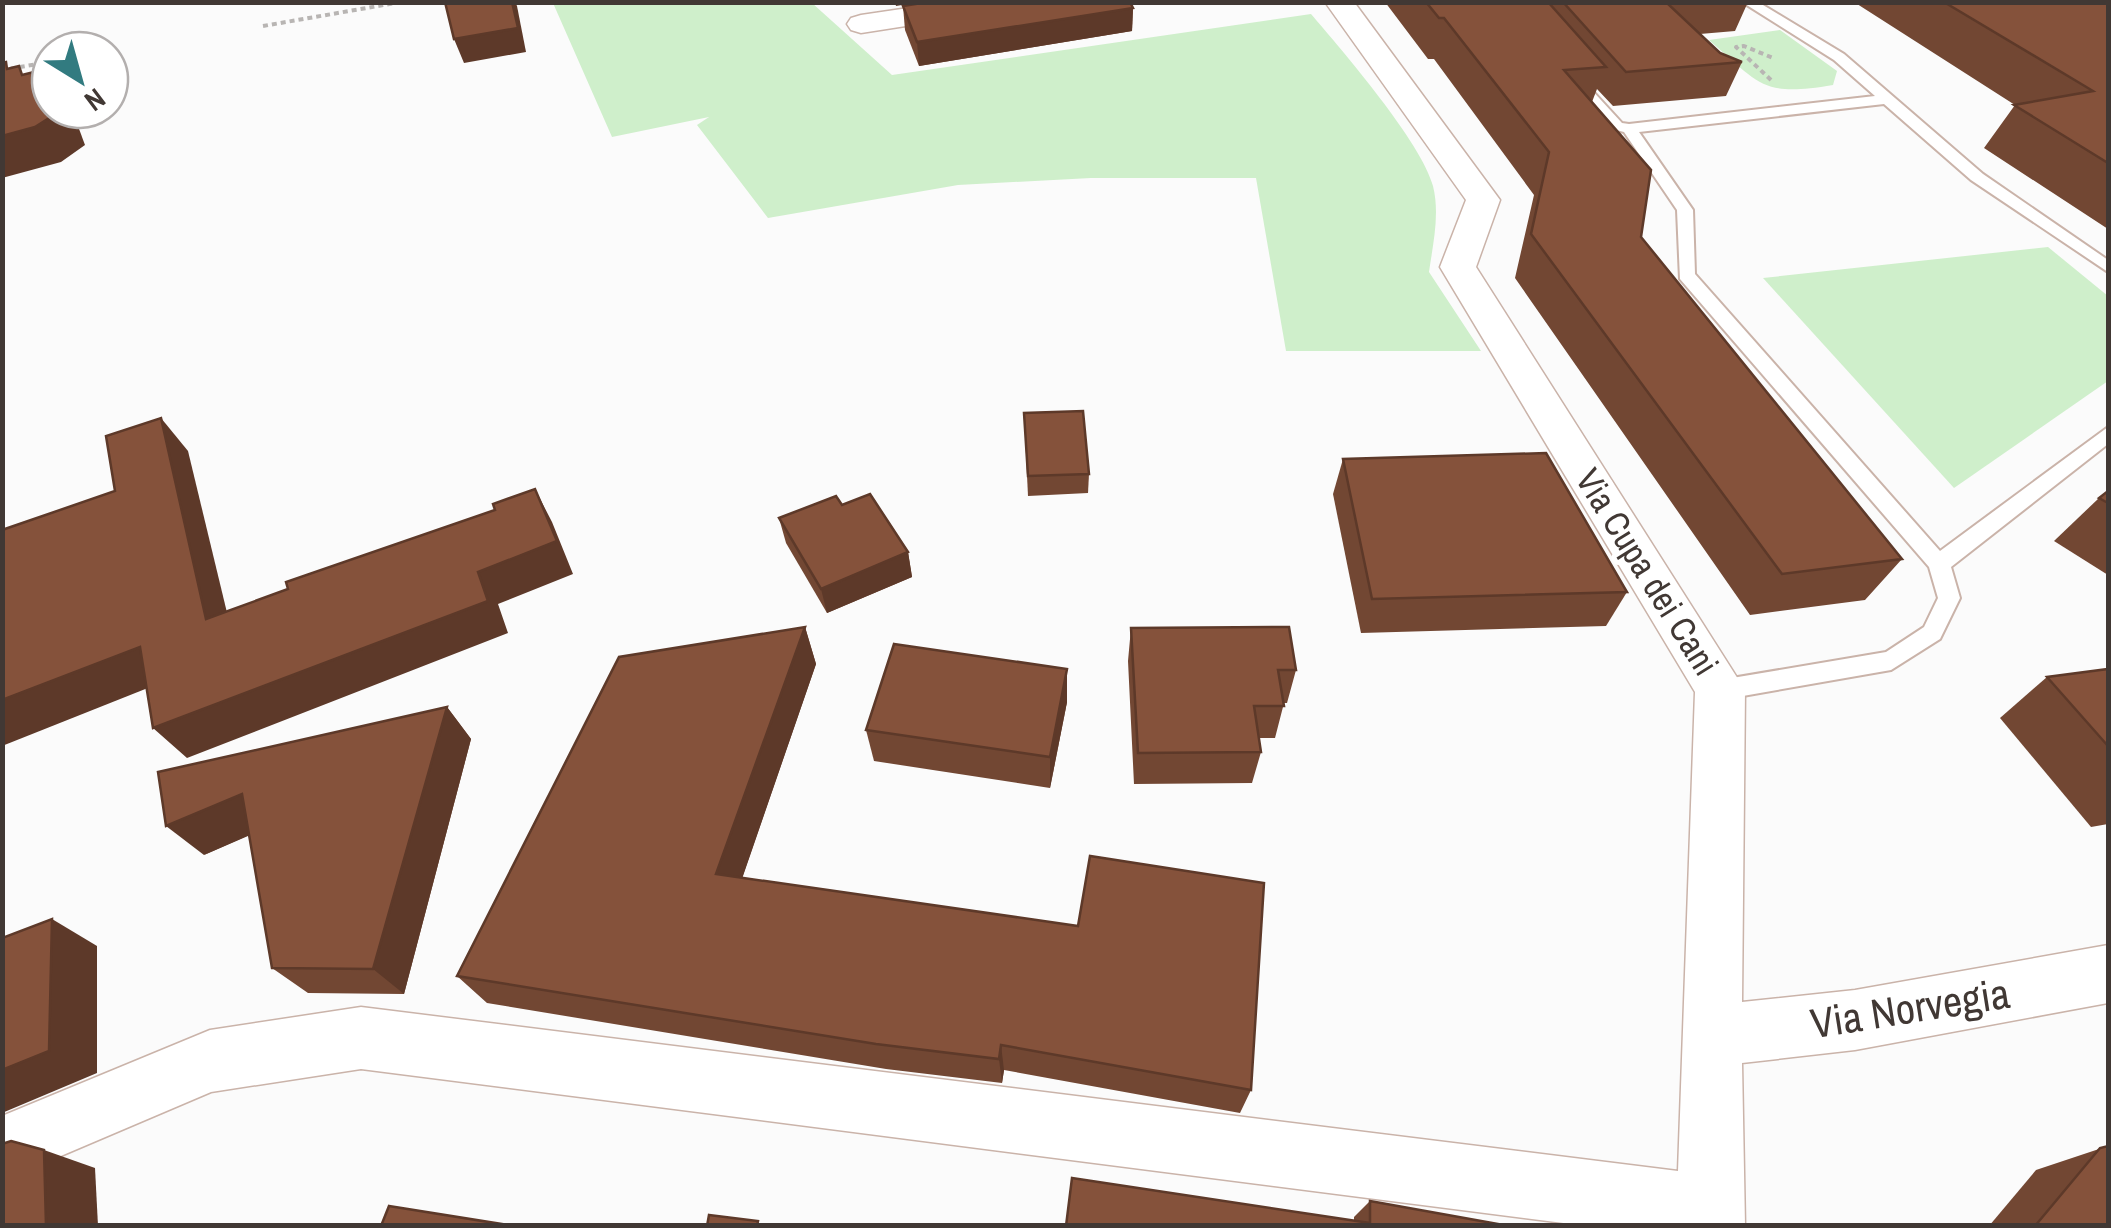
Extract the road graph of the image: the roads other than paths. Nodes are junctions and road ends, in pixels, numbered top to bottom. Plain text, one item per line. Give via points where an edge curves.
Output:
1 (1008, 2) edge
2 (1339, 2) edge
3 (1748, 2) edge
4 (860, 24) dead end
5 (1558, 61) edge
6 (1886, 99) junction
7 (1629, 129) junction
8 (2108, 267) edge
9 (2108, 434) edge
10 (1940, 564) junction
11 (1720, 690) junction
12 (2108, 974) edge
13 (1710, 1036) junction
14 (2, 1150) edge
15 (1711, 1217) edge

1 - 4 street
2 - 11 street, Via Cupa dei Cani via 1483,200 1458,267
3 - 6 lane via 1839,57
5 - 7 lane via 1617,126
6 - 7 lane
6 - 8 lane via 1976,176
7 - 10 lane via 1685,210 1686,275
9 - 10 lane
10 - 11 lane via 1949,598 1932,634 1891,661
11 - 13 street, Via Cupa dei Cani
12 - 13 street, Via Norvegia via 1855,1020
13 - 15 street, Via Cupa dei Cani
14 - 15 street via 210,1061 360,1038

